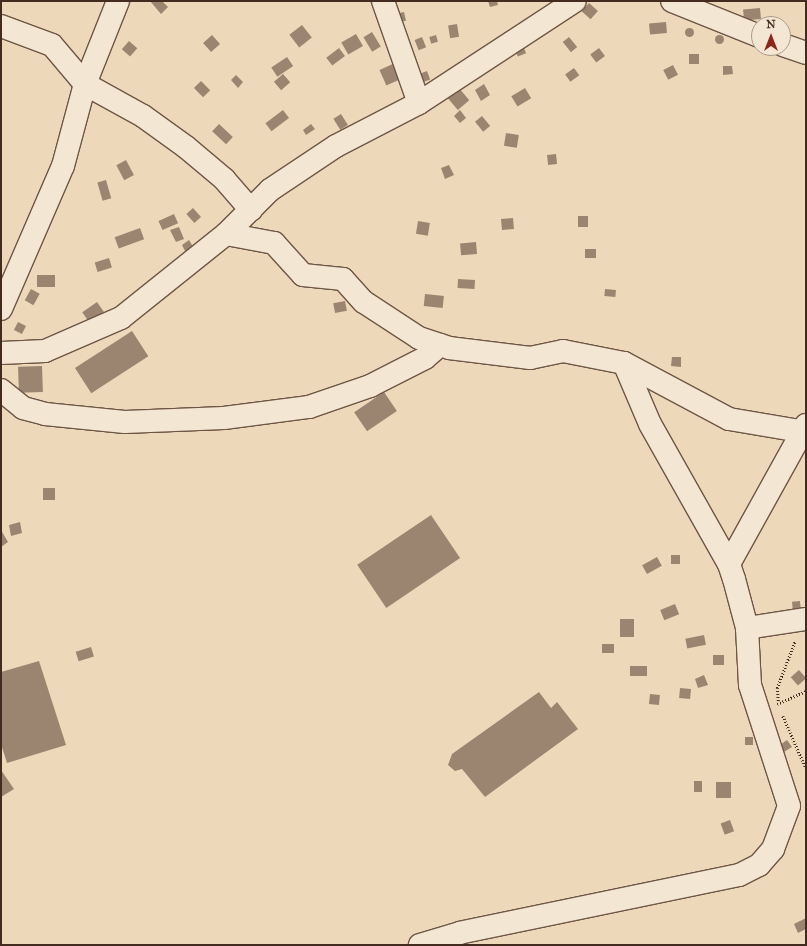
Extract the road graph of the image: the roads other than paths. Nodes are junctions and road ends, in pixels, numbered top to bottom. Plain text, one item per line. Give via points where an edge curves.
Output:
1 (118, 1) edge
2 (383, 1) edge
3 (575, 1) edge
4 (672, 1) edge
5 (1, 26) edge
6 (751, 33) edge
7 (791, 48) edge
8 (806, 54) edge
9 (86, 84) junction
10 (419, 103) junction
11 (251, 210) junction
12 (226, 234) junction
13 (1, 308) edge
14 (440, 345) junction
15 (1, 353) edge
16 (624, 363) junction
17 (1, 390) edge
18 (805, 429) edge
19 (729, 564) junction
20 (804, 620) edge
21 (747, 628) junction
22 (798, 803) edge
23 (463, 939) edge
24 (420, 945) edge

1 - 9 street
2 - 10 street
3 - 10 street
4 - 6 street
5 - 9 street via 52,45
7 - 8 street
9 - 11 street via 143,116 186,147 224,180
9 - 13 street via 63,166
10 - 11 street via 336,146 270,190
11 - 12 street
12 - 14 street via 274,243 303,275 343,279 364,302 419,338
12 - 15 street via 121,318 45,351
14 - 16 street via 504,357 530,358 563,350
14 - 17 street via 425,358 370,386 309,407 224,418 125,422 45,414 23,408
16 - 18 street via 729,419 764,428
16 - 19 street via 650,424
18 - 19 street
19 - 21 street
20 - 21 street
21 - 22 street via 750,685 758,715
22 - 23 street via 773,849 759,865 739,875
23 - 24 street

